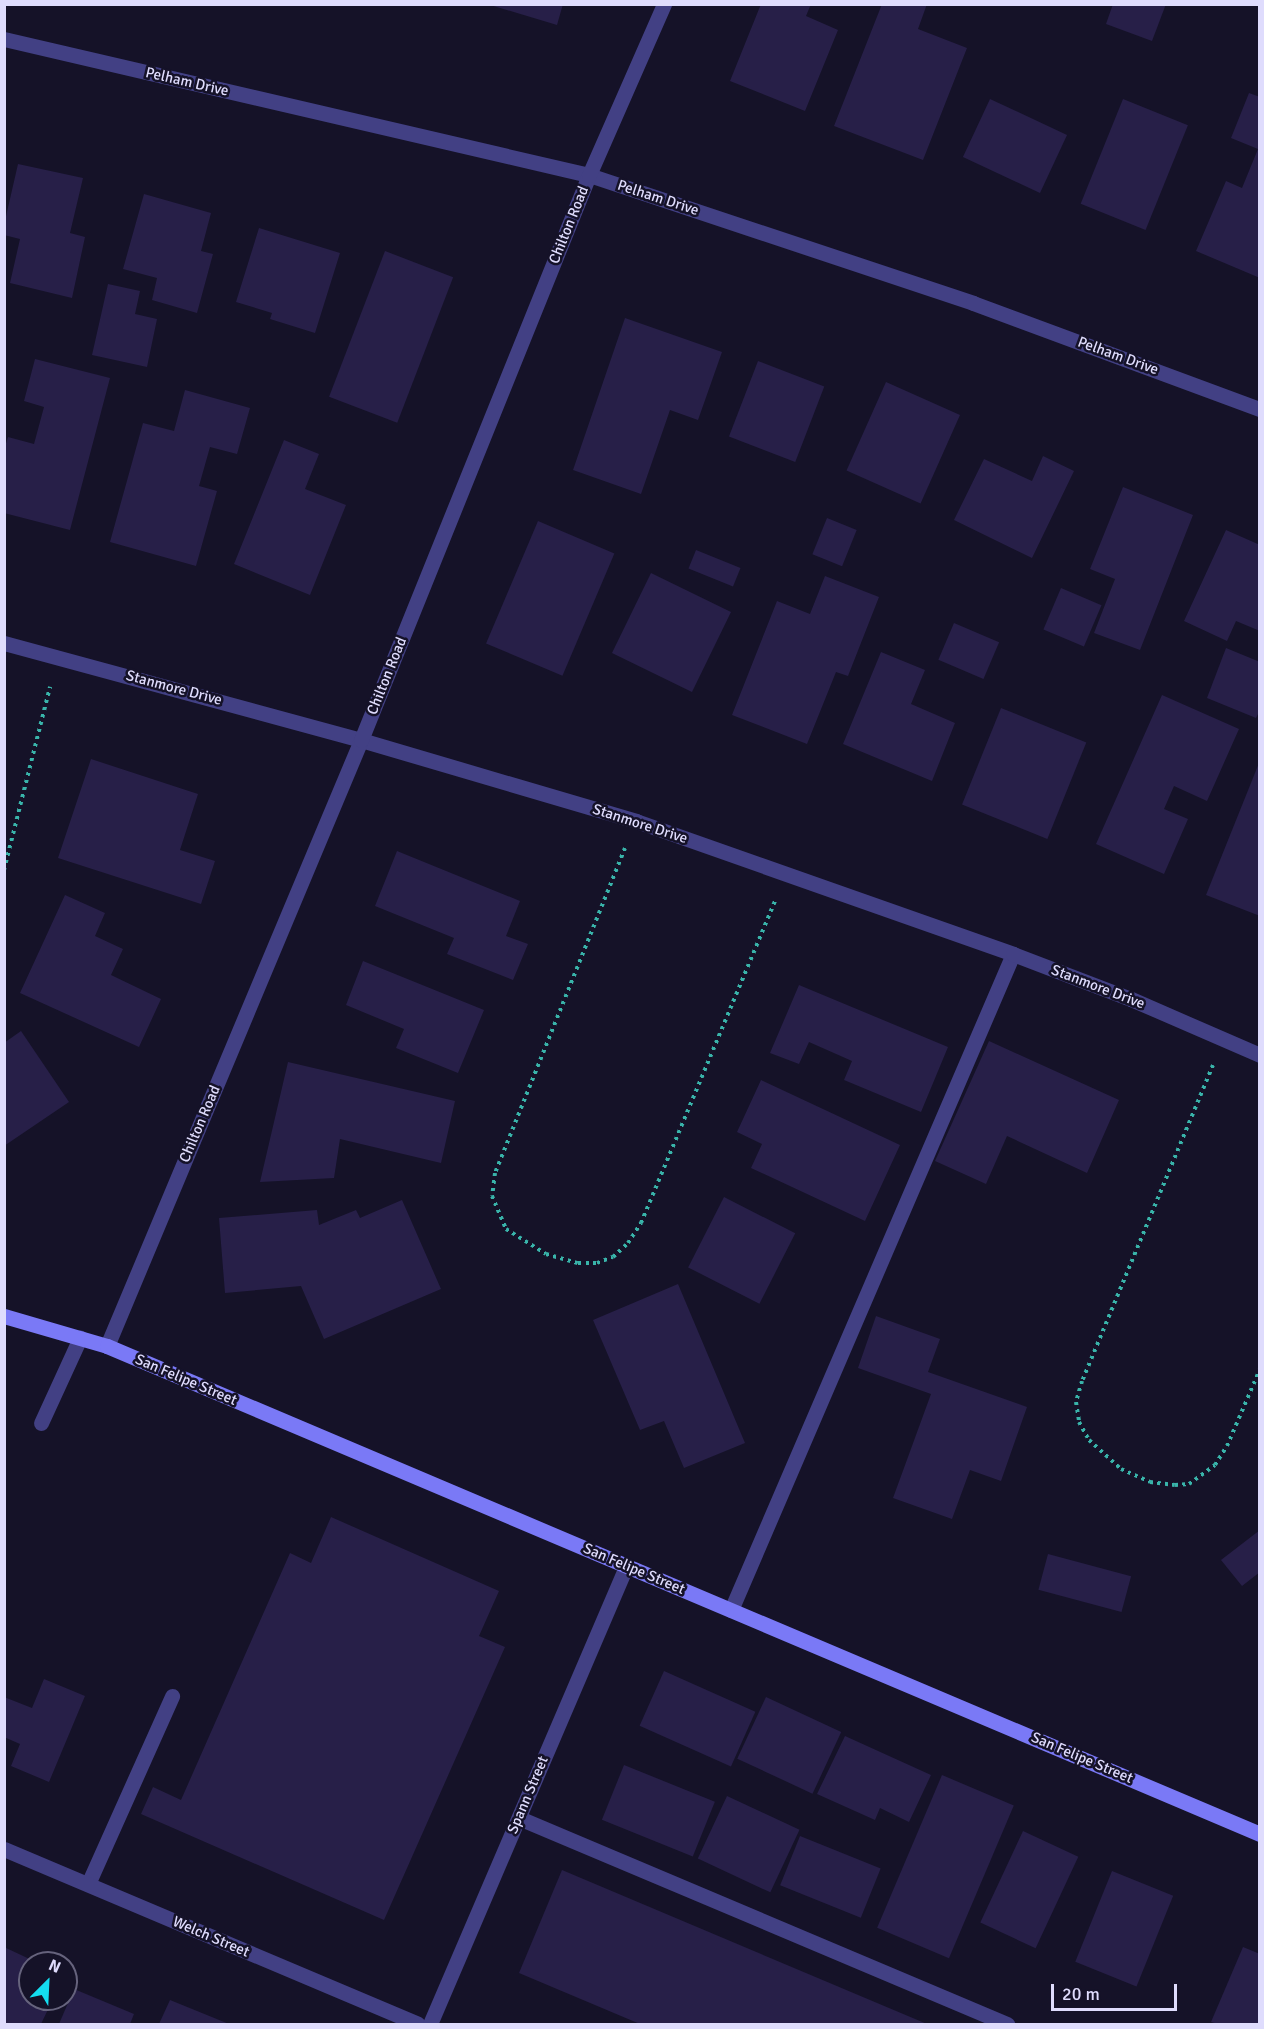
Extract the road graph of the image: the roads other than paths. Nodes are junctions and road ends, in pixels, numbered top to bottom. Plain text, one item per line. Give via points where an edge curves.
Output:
1 (664, 4) edge
2 (4, 39) edge
3 (589, 175) junction
4 (1260, 409) edge
5 (4, 643) edge
6 (361, 740) junction
7 (1013, 954) junction
8 (1260, 1055) edge
9 (4, 1316) edge
10 (80, 1338) junction
11 (107, 1346) junction
12 (41, 1423) dead end
13 (626, 1566) junction
14 (731, 1610) junction
15 (172, 1696) dead end
16 (519, 1818) junction
17 (1260, 1834) edge
18 (4, 1849) edge
19 (88, 1884) junction
20 (418, 2025) edge
21 (430, 2025) edge
22 (1007, 2025) edge

1 - 3 street, Chilton Road
2 - 3 street, Pelham Drive
3 - 4 street, Pelham Drive via 973,303
3 - 6 street, Chilton Road
5 - 6 street, Stanmore Drive
6 - 7 street, Stanmore Drive via 636,821
6 - 11 street, Chilton Road
7 - 8 street, Stanmore Drive via 1131,999
7 - 14 street
9 - 10 street, San Felipe Street
10 - 11 street, San Felipe Street
10 - 12 street
11 - 13 street, San Felipe Street
13 - 14 street, San Felipe Street
13 - 16 street, Spann Street
14 - 17 street, San Felipe Street
15 - 19 street
16 - 21 street, Spann Street
16 - 22 street
18 - 19 street, Welch Street
19 - 20 street, Welch Street

